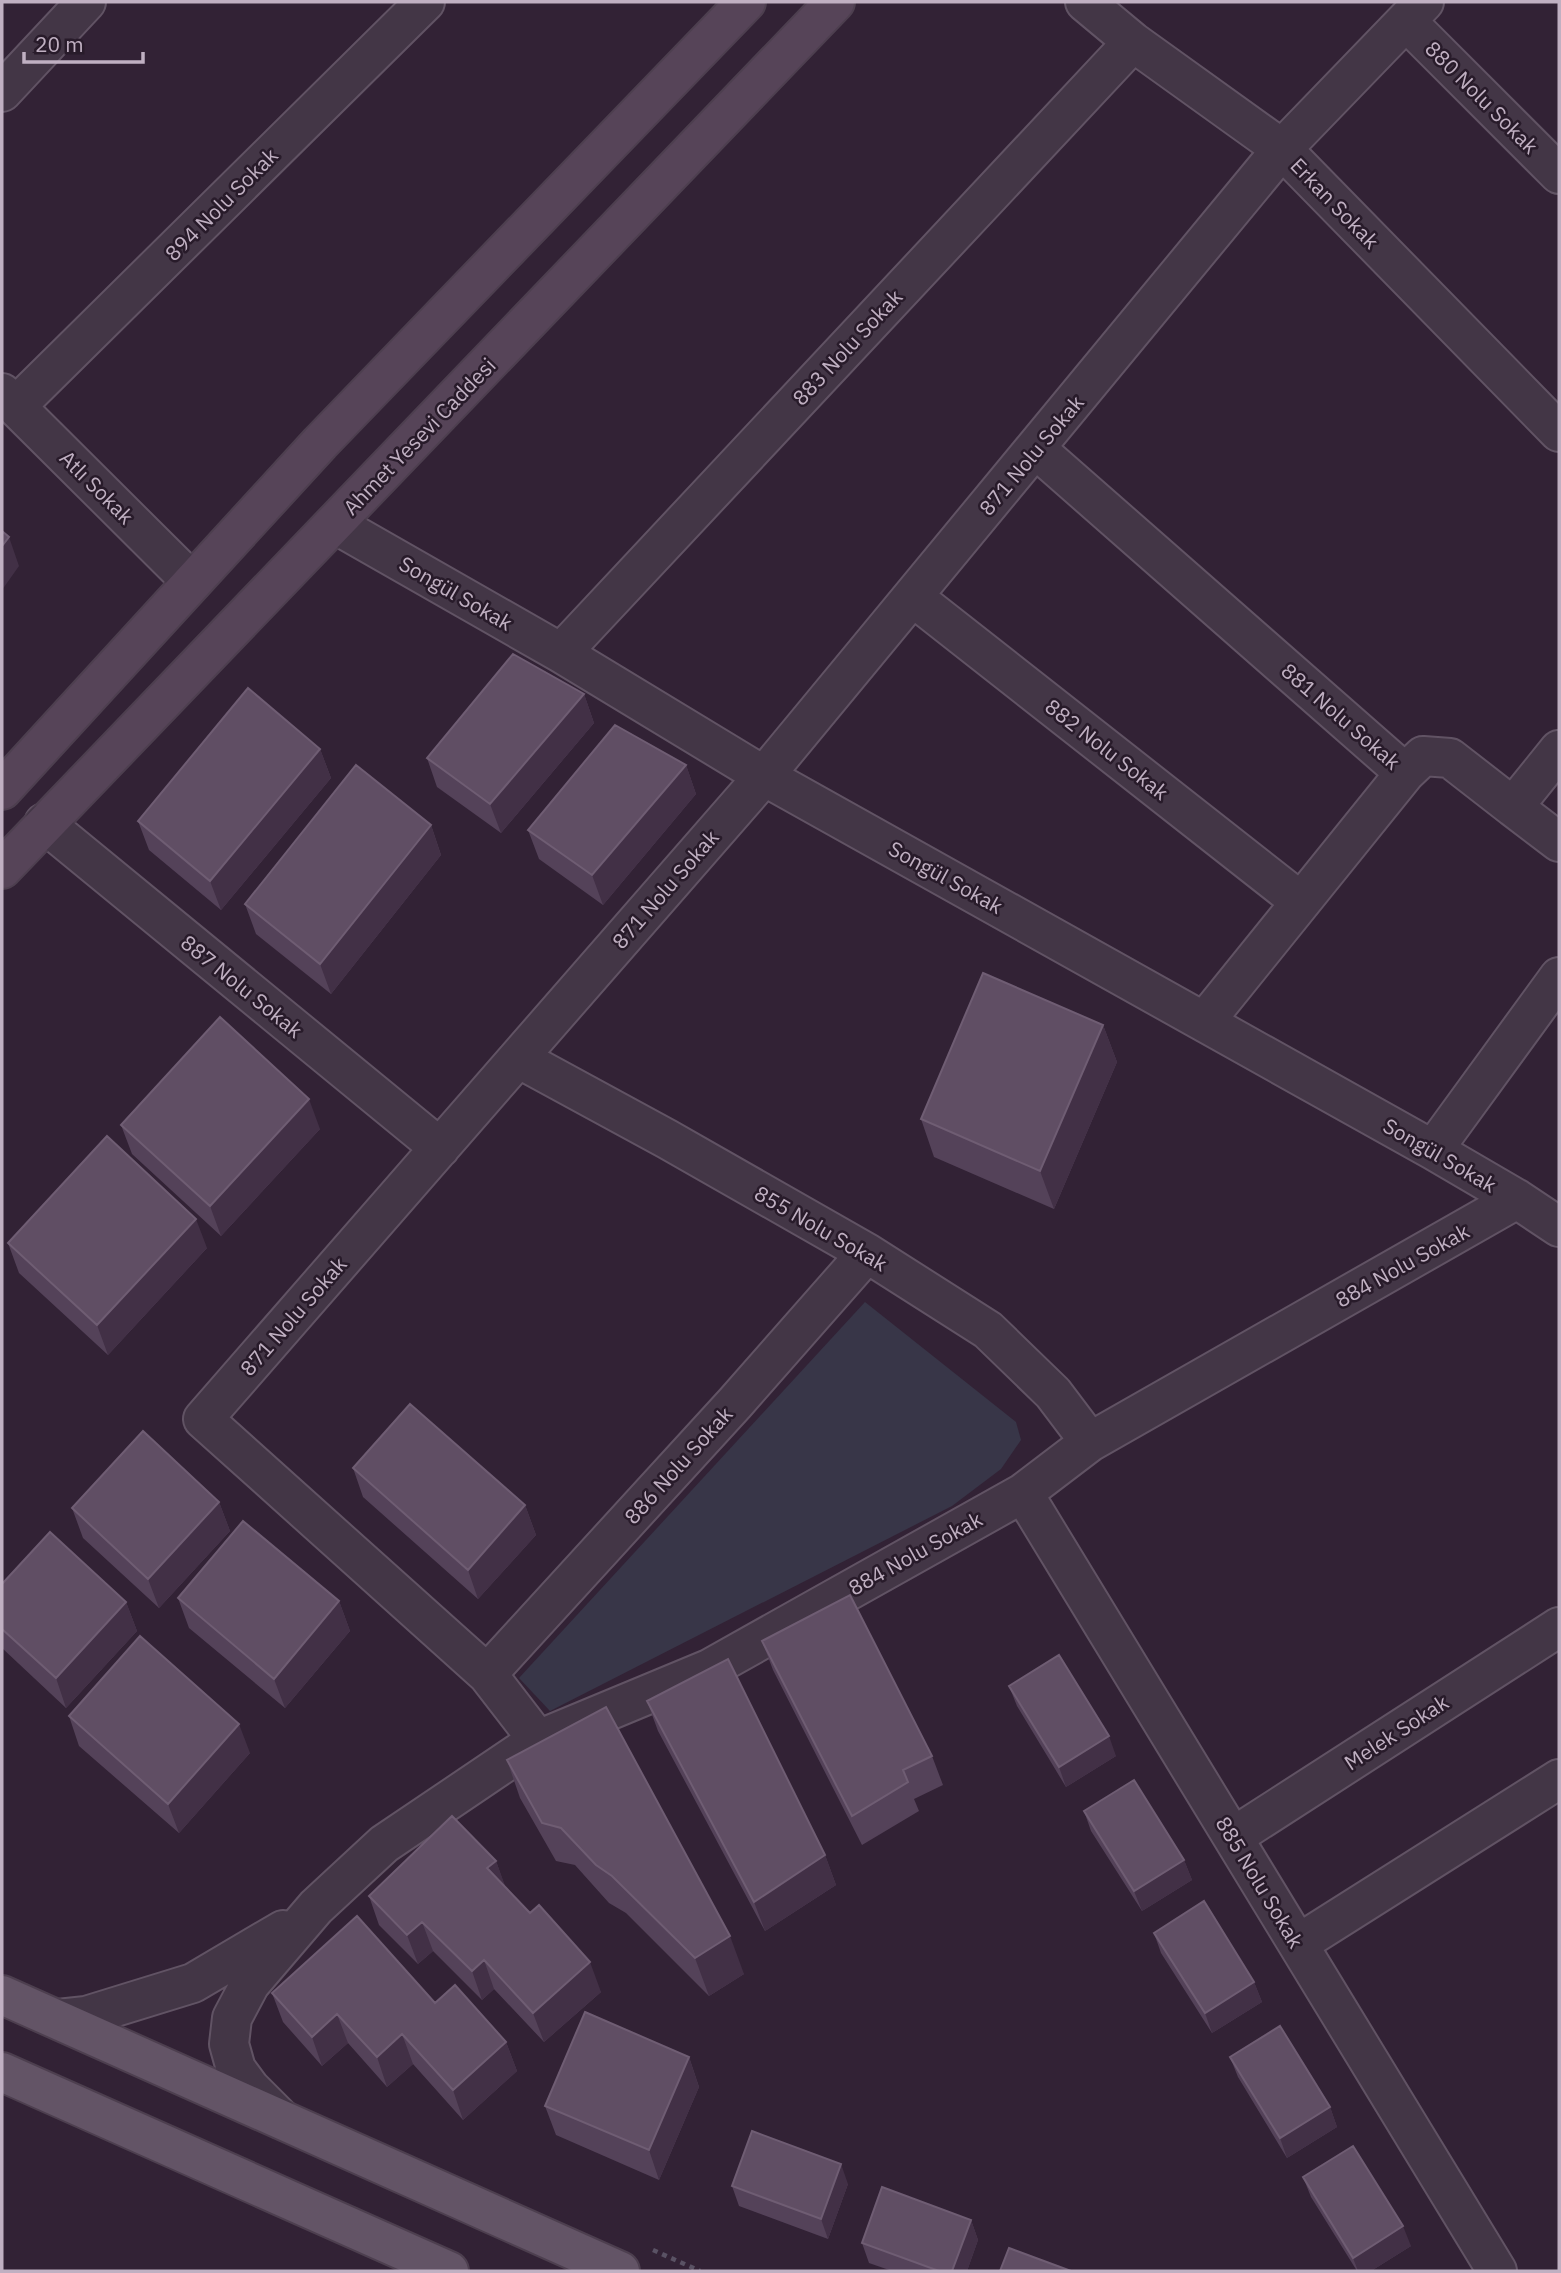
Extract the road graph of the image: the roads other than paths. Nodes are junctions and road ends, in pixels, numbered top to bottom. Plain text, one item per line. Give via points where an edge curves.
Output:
1 (86, 2) edge
2 (746, 2) edge
3 (835, 2) edge
4 (1085, 2) edge
5 (421, 3) edge
6 (1415, 11) edge
7 (1133, 42) junction
8 (2, 92) edge
9 (1282, 149) junction
10 (1559, 174) edge
11 (9, 400) edge
12 (1559, 432) edge
13 (1036, 449) junction
14 (335, 524) junction
15 (192, 582) junction
16 (914, 597) junction
17 (561, 653) junction
18 (1559, 750) edge
19 (1405, 773) junction
20 (764, 776) junction
21 (2, 790) edge
22 (1513, 807) junction
23 (44, 824) junction
24 (1559, 842) edge
25 (2, 869) edge
26 (1301, 902) junction
27 (1559, 977) edge
28 (1205, 1021) junction
29 (518, 1058) junction
30 (440, 1149) junction
31 (1433, 1150) junction
32 (1517, 1199) junction
33 (1559, 1227) edge
34 (867, 1253) junction
35 (1090, 1443) junction
36 (1023, 1493) junction
37 (1554, 1643) edge
38 (487, 1674) junction
39 (538, 1740) junction
40 (1559, 1779) edge
41 (1233, 1837) junction
42 (316, 1907) junction
43 (1298, 1944) junction
44 (2, 1994) edge
45 (58, 2019) junction
46 (2, 2072) edge
47 (281, 2119) junction
48 (633, 2259) edge
49 (449, 2271) edge
50 (1497, 2271) edge

1 - 8 street
2 - 15 main road via 329,433
3 - 14 main road, Ahmet Yesevi Caddesi
4 - 7 street, Erkan Sokak
5 - 11 street, 894 Nolu Sokak
6 - 9 street, 871 Nolu Sokak
6 - 10 street, 880 Nolu Sokak
7 - 9 street, Erkan Sokak
7 - 17 street, 883 Nolu Sokak
9 - 12 street, Erkan Sokak
9 - 13 street, 871 Nolu Sokak
11 - 15 street, Atlı Sokak
13 - 16 street, 871 Nolu Sokak
13 - 19 street, 881 Nolu Sokak
14 - 17 street, Songül Sokak
14 - 23 main road, Ahmet Yesevi Caddesi
15 - 21 main road
16 - 20 street, 871 Nolu Sokak
16 - 26 street, 882 Nolu Sokak
17 - 20 street, Songül Sokak
18 - 22 street
19 - 22 street via 1423,756 1450,758
19 - 26 street, 881 Nolu Sokak
20 - 28 street, Songül Sokak
20 - 29 street, 871 Nolu Sokak
22 - 24 street
23 - 25 main road, Ahmet Yesevi Caddesi
23 - 30 street, 887 Nolu Sokak
26 - 28 street, 881 Nolu Sokak
27 - 31 street
28 - 31 street, Songül Sokak
29 - 30 street, 871 Nolu Sokak
29 - 34 street, 855 Nolu Sokak
30 - 38 street, 871 Nolu Sokak via 203,1419
31 - 32 street, Songül Sokak
32 - 33 street, Songül Sokak
32 - 35 street, 884 Nolu Sokak
34 - 35 street, 855 Nolu Sokak via 988,1330 1054,1393
34 - 38 street, 886 Nolu Sokak
35 - 36 street, 884 Nolu Sokak
36 - 39 street, 884 Nolu Sokak via 709,1669
36 - 41 street, 885 Nolu Sokak
37 - 41 street, Melek Sokak
38 - 39 street, 871 Nolu Sokak
39 - 42 street, 884 Nolu Sokak via 384,1844
40 - 43 street
41 - 43 street, 885 Nolu Sokak
42 - 45 street via 193,1983 86,2016
42 - 47 street via 250,1984 232,2018 229,2044 236,2069
43 - 50 street, 885 Nolu Sokak
44 - 45 main road
45 - 47 main road
46 - 49 main road
47 - 48 main road

